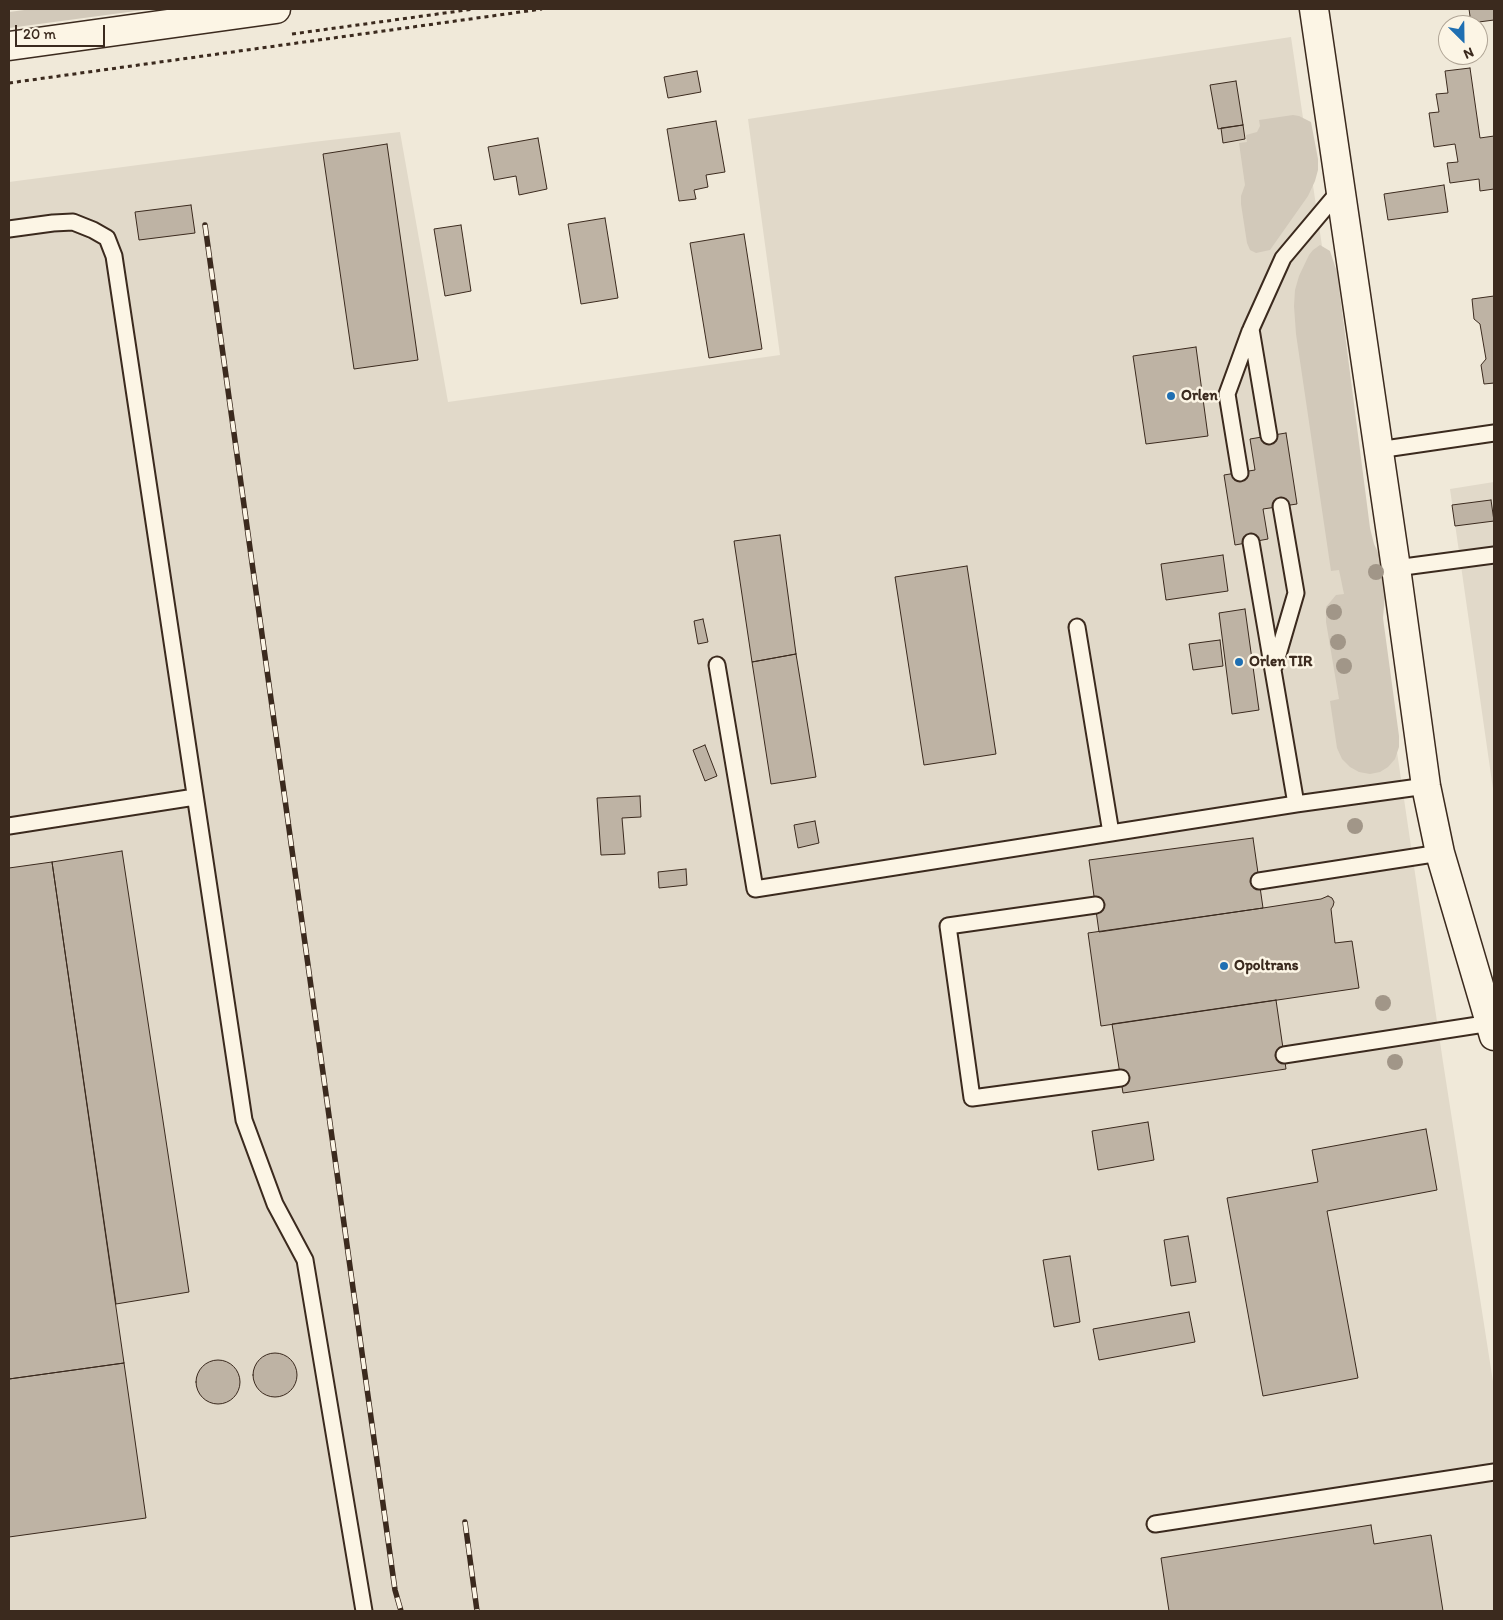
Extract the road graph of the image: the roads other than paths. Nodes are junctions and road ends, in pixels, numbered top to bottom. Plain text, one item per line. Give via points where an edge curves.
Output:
1 (276, 9) edge
2 (1314, 9) edge
3 (9, 46) edge
4 (1341, 189) junction
5 (9, 229) edge
6 (1251, 330) junction
7 (1494, 433) edge
8 (1269, 436) dead end
9 (1378, 450) junction
10 (1240, 473) dead end
11 (1281, 506) dead end
12 (1251, 542) dead end
13 (1494, 555) edge
14 (1396, 568) junction
15 (1077, 627) dead end
16 (717, 664) dead end
17 (1273, 670) junction
18 (1426, 786) junction
19 (195, 797) junction
20 (1296, 804) junction
21 (9, 826) edge
22 (1111, 833) junction
23 (1440, 853) junction
24 (1259, 881) dead end
25 (1096, 905) dead end
26 (1493, 1030) edge
27 (1284, 1054) dead end
28 (1120, 1078) dead end
29 (1494, 1472) edge
30 (1155, 1524) dead end
31 (364, 1611) edge

1 - 3 street
2 - 4 street
4 - 6 lane via 1283,258
4 - 9 street
5 - 19 lane via 73,222 107,238 114,256
6 - 8 lane
6 - 10 lane via 1227,394
7 - 9 lane
9 - 14 street
11 - 17 lane via 1296,593
12 - 17 lane
13 - 14 lane
14 - 18 street
15 - 22 lane
16 - 22 lane via 755,890
17 - 20 lane
18 - 20 lane
18 - 23 street
19 - 21 lane
19 - 31 lane via 244,1120 275,1204 305,1260
20 - 22 lane
23 - 24 lane
23 - 26 street
25 - 28 lane via 948,926 972,1098
26 - 27 lane
29 - 30 lane

